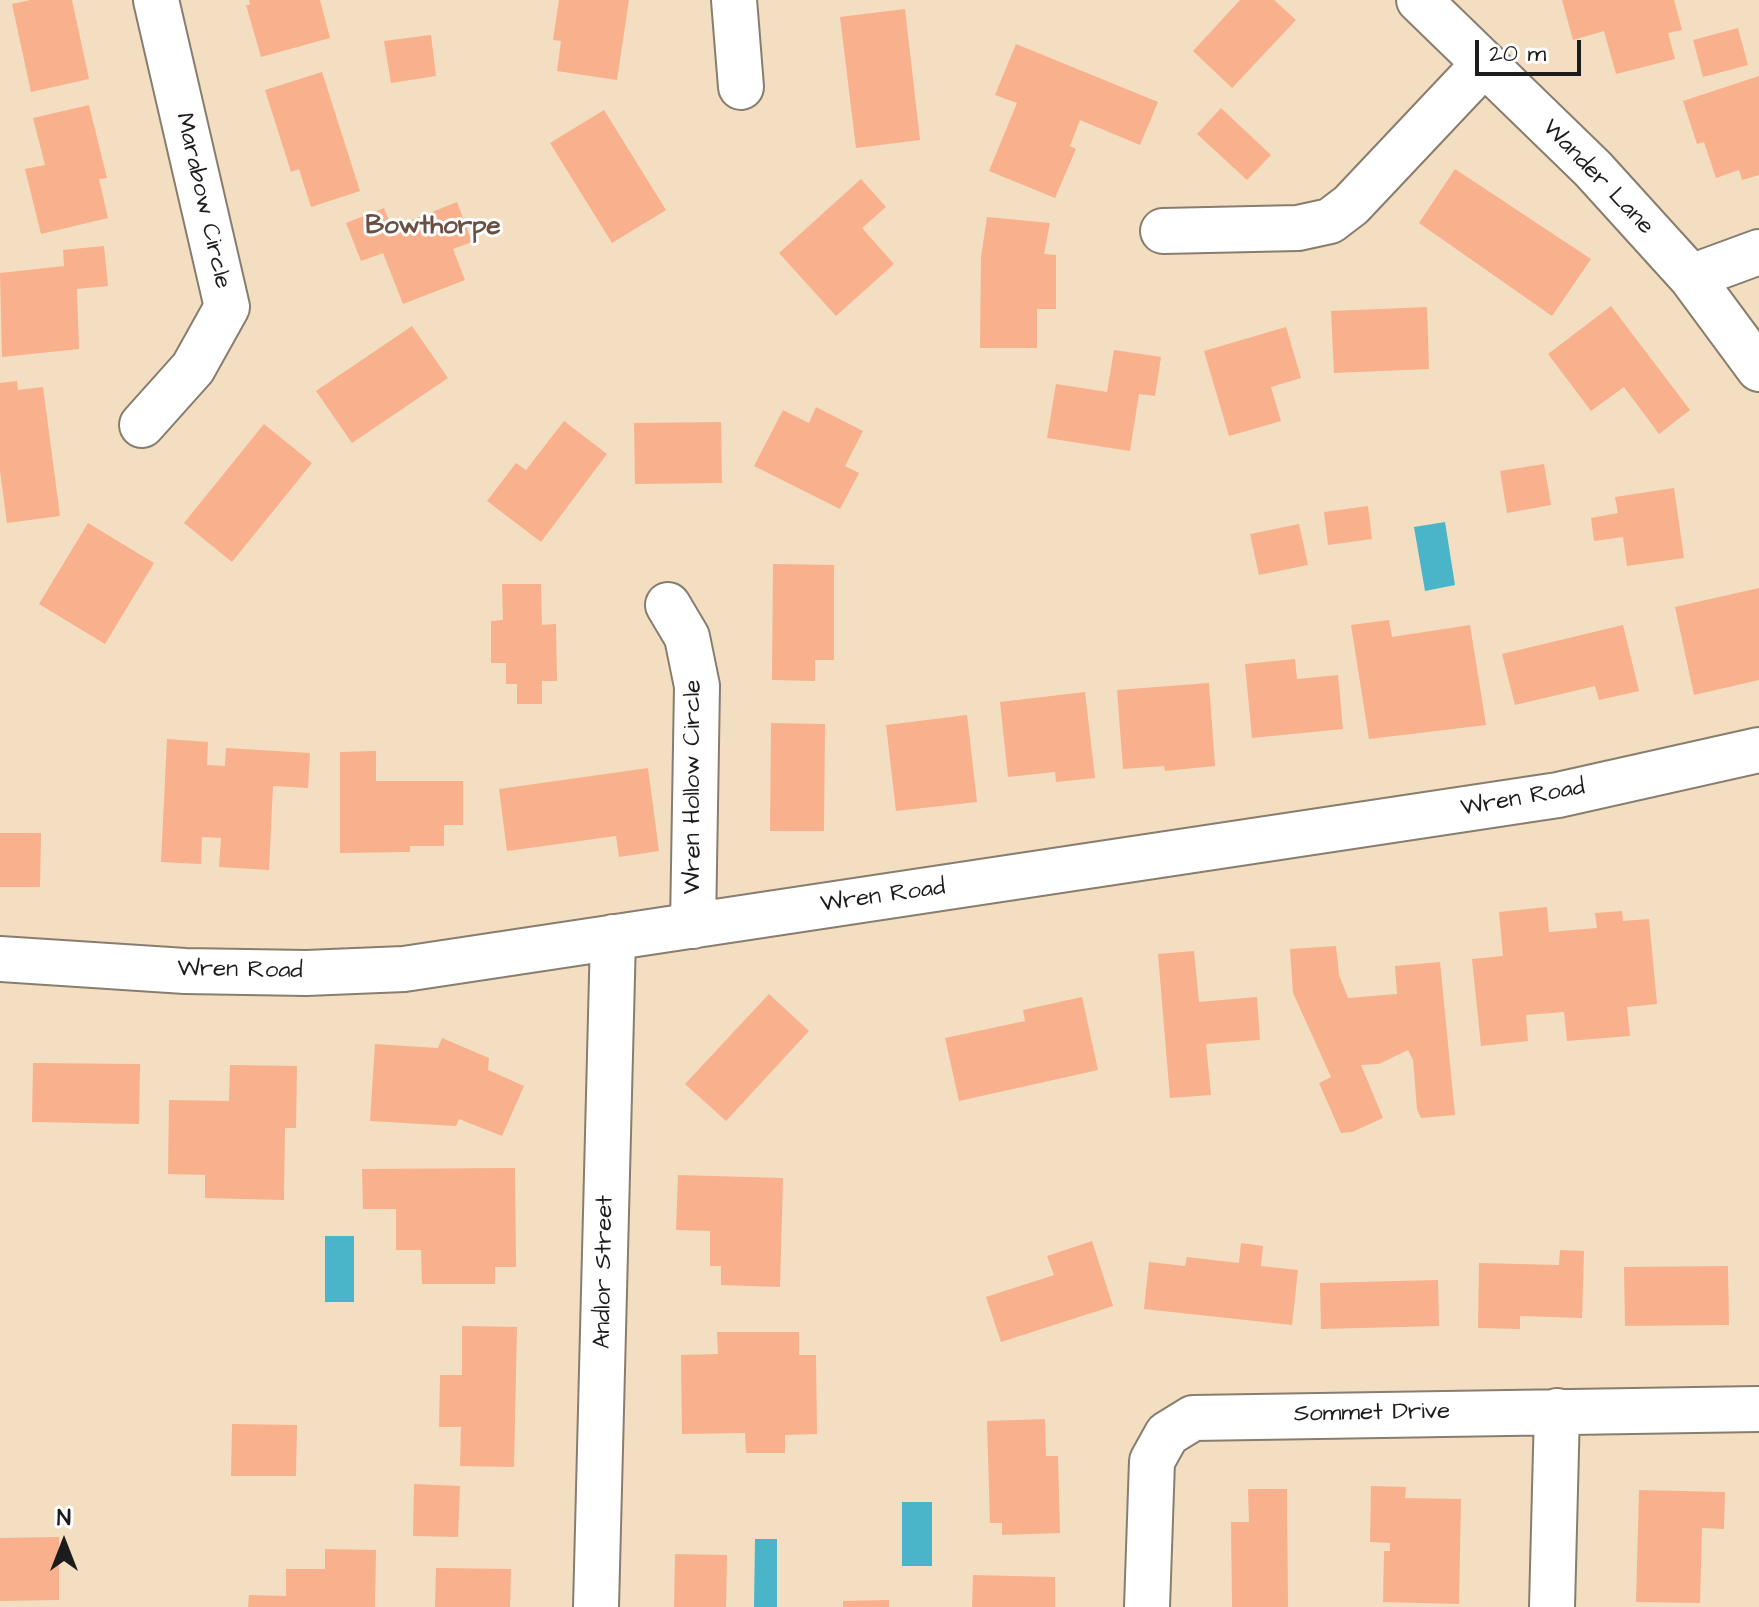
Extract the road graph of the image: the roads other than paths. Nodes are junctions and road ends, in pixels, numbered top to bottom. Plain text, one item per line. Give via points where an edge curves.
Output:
1 (156, 0) edge
2 (734, 0) edge
3 (1419, 0) edge
4 (1484, 64) junction
5 (741, 87) dead end
6 (1163, 231) dead end
7 (1759, 252) edge
8 (1691, 277) junction
9 (1759, 369) edge
10 (142, 425) dead end
11 (668, 605) dead end
12 (1759, 750) edge
13 (693, 926) junction
14 (613, 937) junction
15 (0, 959) edge
16 (1759, 1409) edge
17 (1557, 1411) junction
18 (596, 1607) edge
19 (1147, 1607) edge
20 (1552, 1607) edge

1 - 10 street, Marabow Circle via 227,307 193,368
2 - 5 street
3 - 4 street, Wander Lane
4 - 6 street via 1330,221 1298,228
4 - 8 street, Wander Lane via 1593,169
7 - 8 street
8 - 9 street, Wander Lane
11 - 13 street, Wren Hollow Circle via 687,637 697,686
12 - 13 street, Wren Road via 1558,795
13 - 14 street, Wren Road
14 - 15 street, Wren Road via 404,969 306,973
14 - 18 street, Andlor Street
16 - 17 street, Sommet Drive
17 - 19 street, Sommet Drive via 1209,1415 1179,1425 1157,1446 1152,1461
17 - 20 street

